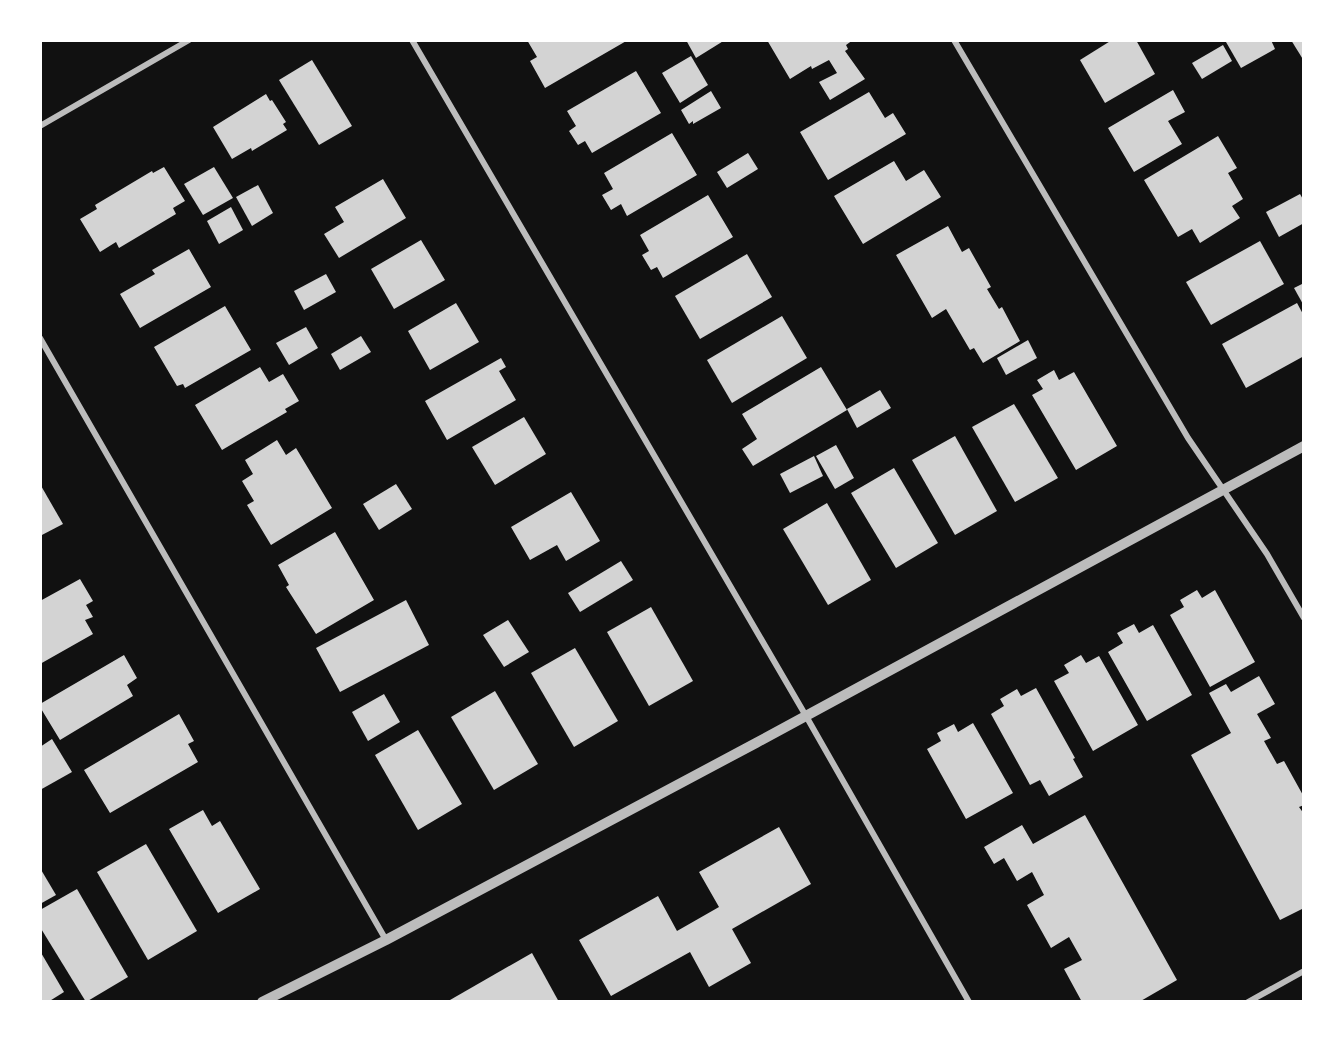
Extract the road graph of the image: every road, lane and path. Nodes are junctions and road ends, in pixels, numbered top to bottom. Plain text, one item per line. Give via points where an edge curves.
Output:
1 (189, 40) edge
2 (412, 40) edge
3 (954, 40) edge
4 (40, 126) edge
5 (40, 338) edge
6 (1304, 446) edge
7 (1223, 490) junction
8 (1304, 618) edge
9 (806, 716) junction
10 (386, 940) junction
11 (1304, 971) edge
12 (262, 1002) edge
13 (969, 1002) edge
14 (1248, 1002) edge

1 - 4 street
2 - 9 street
3 - 7 street via 1188,438
5 - 10 street
6 - 7 street
7 - 8 street
7 - 9 street
9 - 10 street
9 - 13 street
10 - 12 street
11 - 14 street

